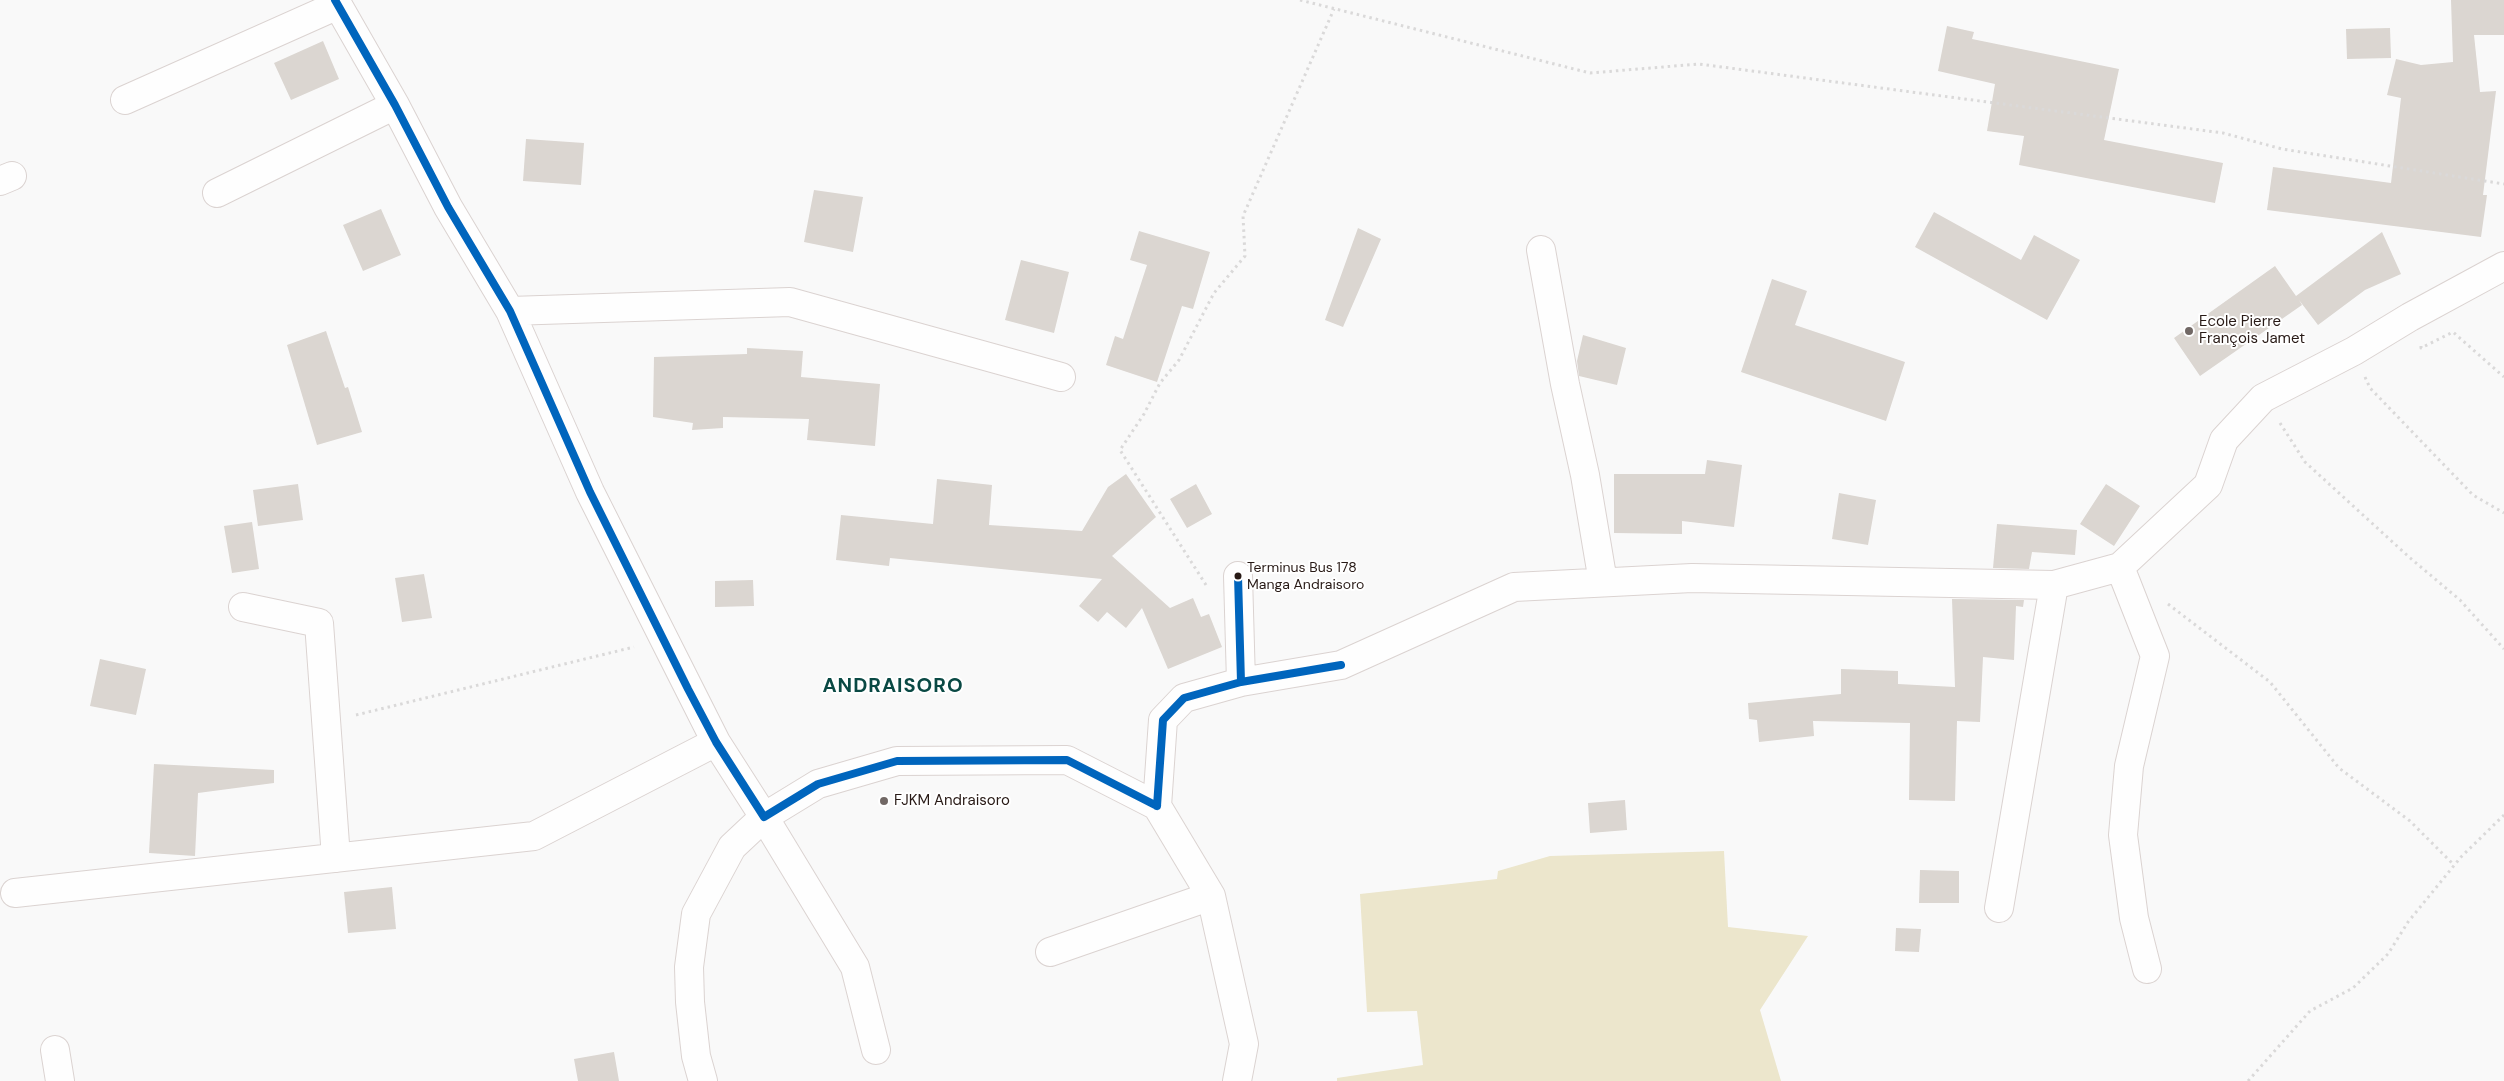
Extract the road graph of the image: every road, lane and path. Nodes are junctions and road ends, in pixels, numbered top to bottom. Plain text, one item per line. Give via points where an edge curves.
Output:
1 (1300, 0) edge
2 (337, 2) edge
3 (1334, 9) junction
4 (125, 100) dead end
5 (395, 105) junction
6 (2504, 184) edge
7 (217, 193) dead end
8 (1541, 250) dead end
9 (2504, 266) edge
10 (510, 310) junction
11 (2410, 318) junction
12 (2354, 352) junction
13 (1061, 377) dead end
14 (2504, 377) edge
15 (2264, 398) junction
16 (2504, 513) edge
17 (2120, 567) junction
18 (1238, 576) dead end
19 (1604, 582) junction
20 (1206, 585) dead end
21 (2054, 585) junction
22 (2167, 604) dead end
23 (243, 607) dead end
24 (664, 640) junction
25 (2504, 649) edge
26 (1241, 682) junction
27 (326, 722) junction
28 (716, 742) junction
29 (1158, 806) junction
30 (2504, 815) edge
31 (764, 817) junction
32 (336, 858) junction
33 (2454, 866) junction
34 (15, 893) dead end
35 (1211, 896) junction
36 (1999, 908) dead end
37 (1050, 952) dead end
38 (2147, 969) dead end
39 (55, 1050) dead end
40 (876, 1050) dead end
41 (60, 1081) edge
42 (703, 1081) edge
43 (1237, 1081) edge
44 (2248, 1081) edge

1 - 3 path
2 - 4 street
2 - 5 street
3 - 6 path via 1590,74 1699,64 2223,133 2282,149
3 - 20 path via 1244,216 1245,256 1214,293 1179,360 1160,383 1120,450
5 - 7 street
5 - 10 street via 448,207
8 - 19 street
9 - 11 street
10 - 13 street via 790,302
10 - 24 street via 590,492
11 - 12 street
11 - 14 path via 2421,348 2453,332
12 - 15 street
12 - 16 path via 2370,388 2473,495
15 - 17 street via 2224,440 2208,484
15 - 25 path via 2305,462 2460,600
17 - 21 street
17 - 38 street via 2155,656 2128,766 2123,835 2134,918
18 - 26 street
19 - 21 street via 1692,578
19 - 26 street via 1514,587 1341,665
21 - 36 street
22 - 33 path via 2270,682 2339,768 2410,821
23 - 27 street via 319,623
24 - 27 path
24 - 28 street
26 - 29 street via 1184,698 1163,720
27 - 32 street
28 - 31 street
28 - 32 street via 534,836
29 - 31 street via 1067,760 896,761 818,784
29 - 35 street
30 - 33 path
31 - 40 street via 855,967
31 - 42 street via 732,847 696,914 689,967 690,1002 696,1056
32 - 34 street
33 - 44 path via 2408,922 2388,954 2353,988 2310,1011
35 - 37 street
35 - 43 street via 1244,1044
39 - 41 street

